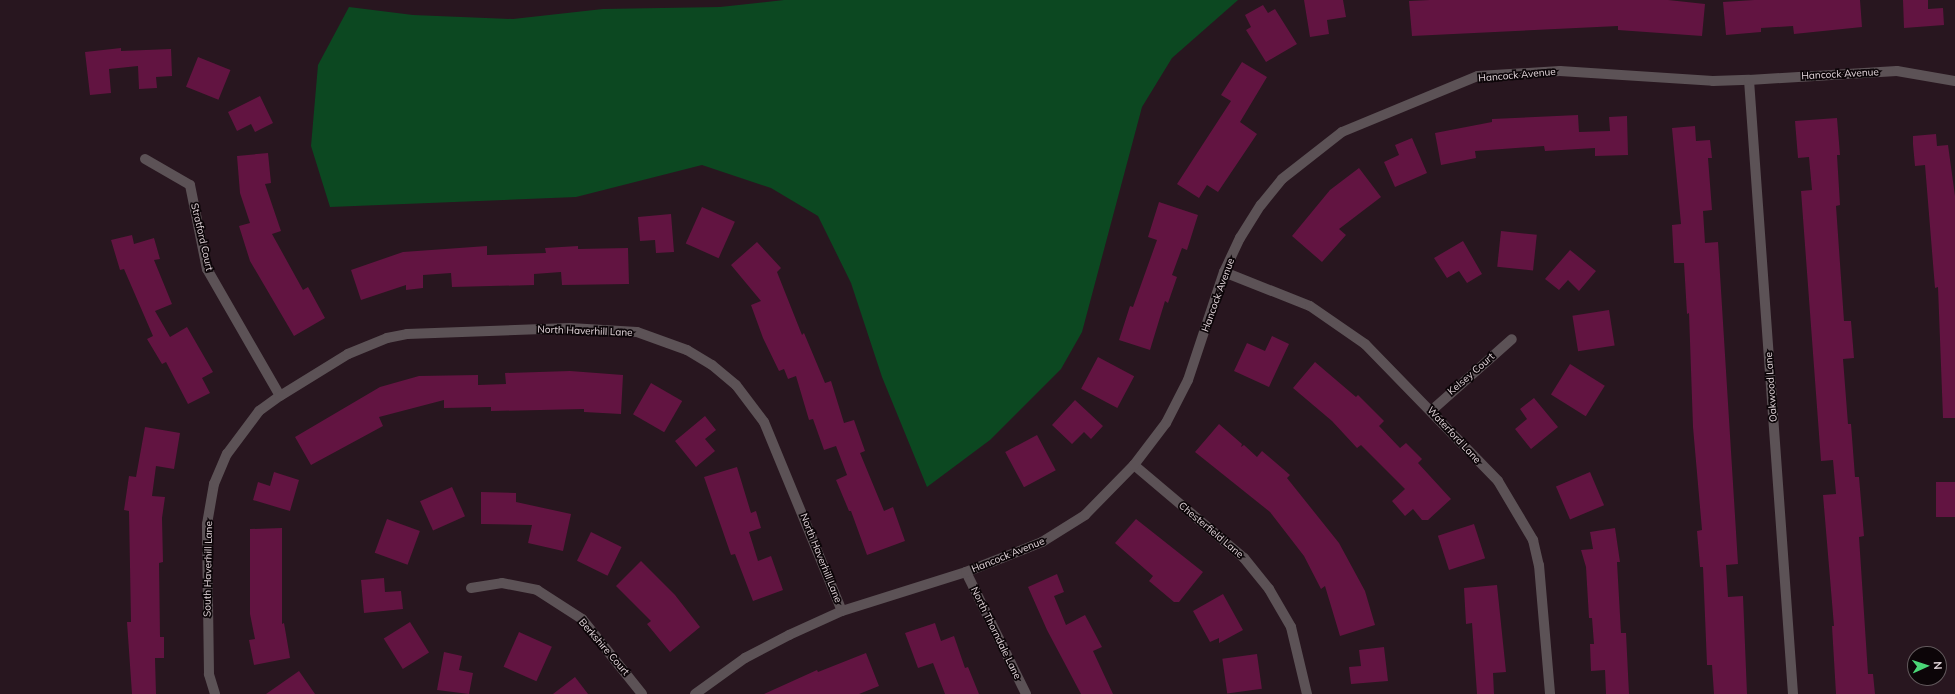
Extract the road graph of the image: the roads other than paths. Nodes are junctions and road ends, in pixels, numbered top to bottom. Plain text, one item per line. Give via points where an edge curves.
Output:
1 (1749, 80) junction
2 (1955, 81) edge
3 (144, 159) dead end
4 (1224, 272) junction
5 (1512, 339) dead end
6 (280, 396) junction
7 (1431, 410) junction
8 (1134, 465) junction
9 (966, 572) junction
10 (471, 588) dead end
11 (842, 611) junction
12 (215, 694) edge
13 (642, 694) edge
14 (695, 694) edge
15 (1026, 694) edge
16 (1307, 694) edge
17 (1550, 694) edge
18 (1793, 694) edge

1 - 2 street, Hancock Avenue via 1897,71
1 - 4 street, Hancock Avenue via 1713,81 1560,71 1478,76 1342,132 1282,179 1261,205 1240,238
1 - 18 street, Oakwood Lane
3 - 6 street, Stratford Court via 190,185 207,268
4 - 7 street, Waterford Lane via 1310,306 1336,322 1365,344
4 - 8 street, Hancock Avenue via 1188,380 1166,422
5 - 7 street, Kelsey Court
6 - 11 street, North Haverhill Lane via 348,354 387,338 407,334 570,328 637,332 661,339 687,350 712,365 736,385 764,422
6 - 12 street, South Haverhill Lane via 254,417 227,454 214,484 207,524 207,626 209,674
7 - 17 street, Waterford Lane via 1498,482 1533,540 1544,607
8 - 9 street, Hancock Avenue via 1085,515 1042,542
8 - 16 street, Chesterfield Lane via 1244,558 1269,589 1291,627
9 - 11 street, Hancock Avenue
9 - 15 street, North Thorndale Lane
10 - 13 street, Berkshire Court via 502,583 538,590 582,619
11 - 14 street, Hancock Avenue via 745,658

